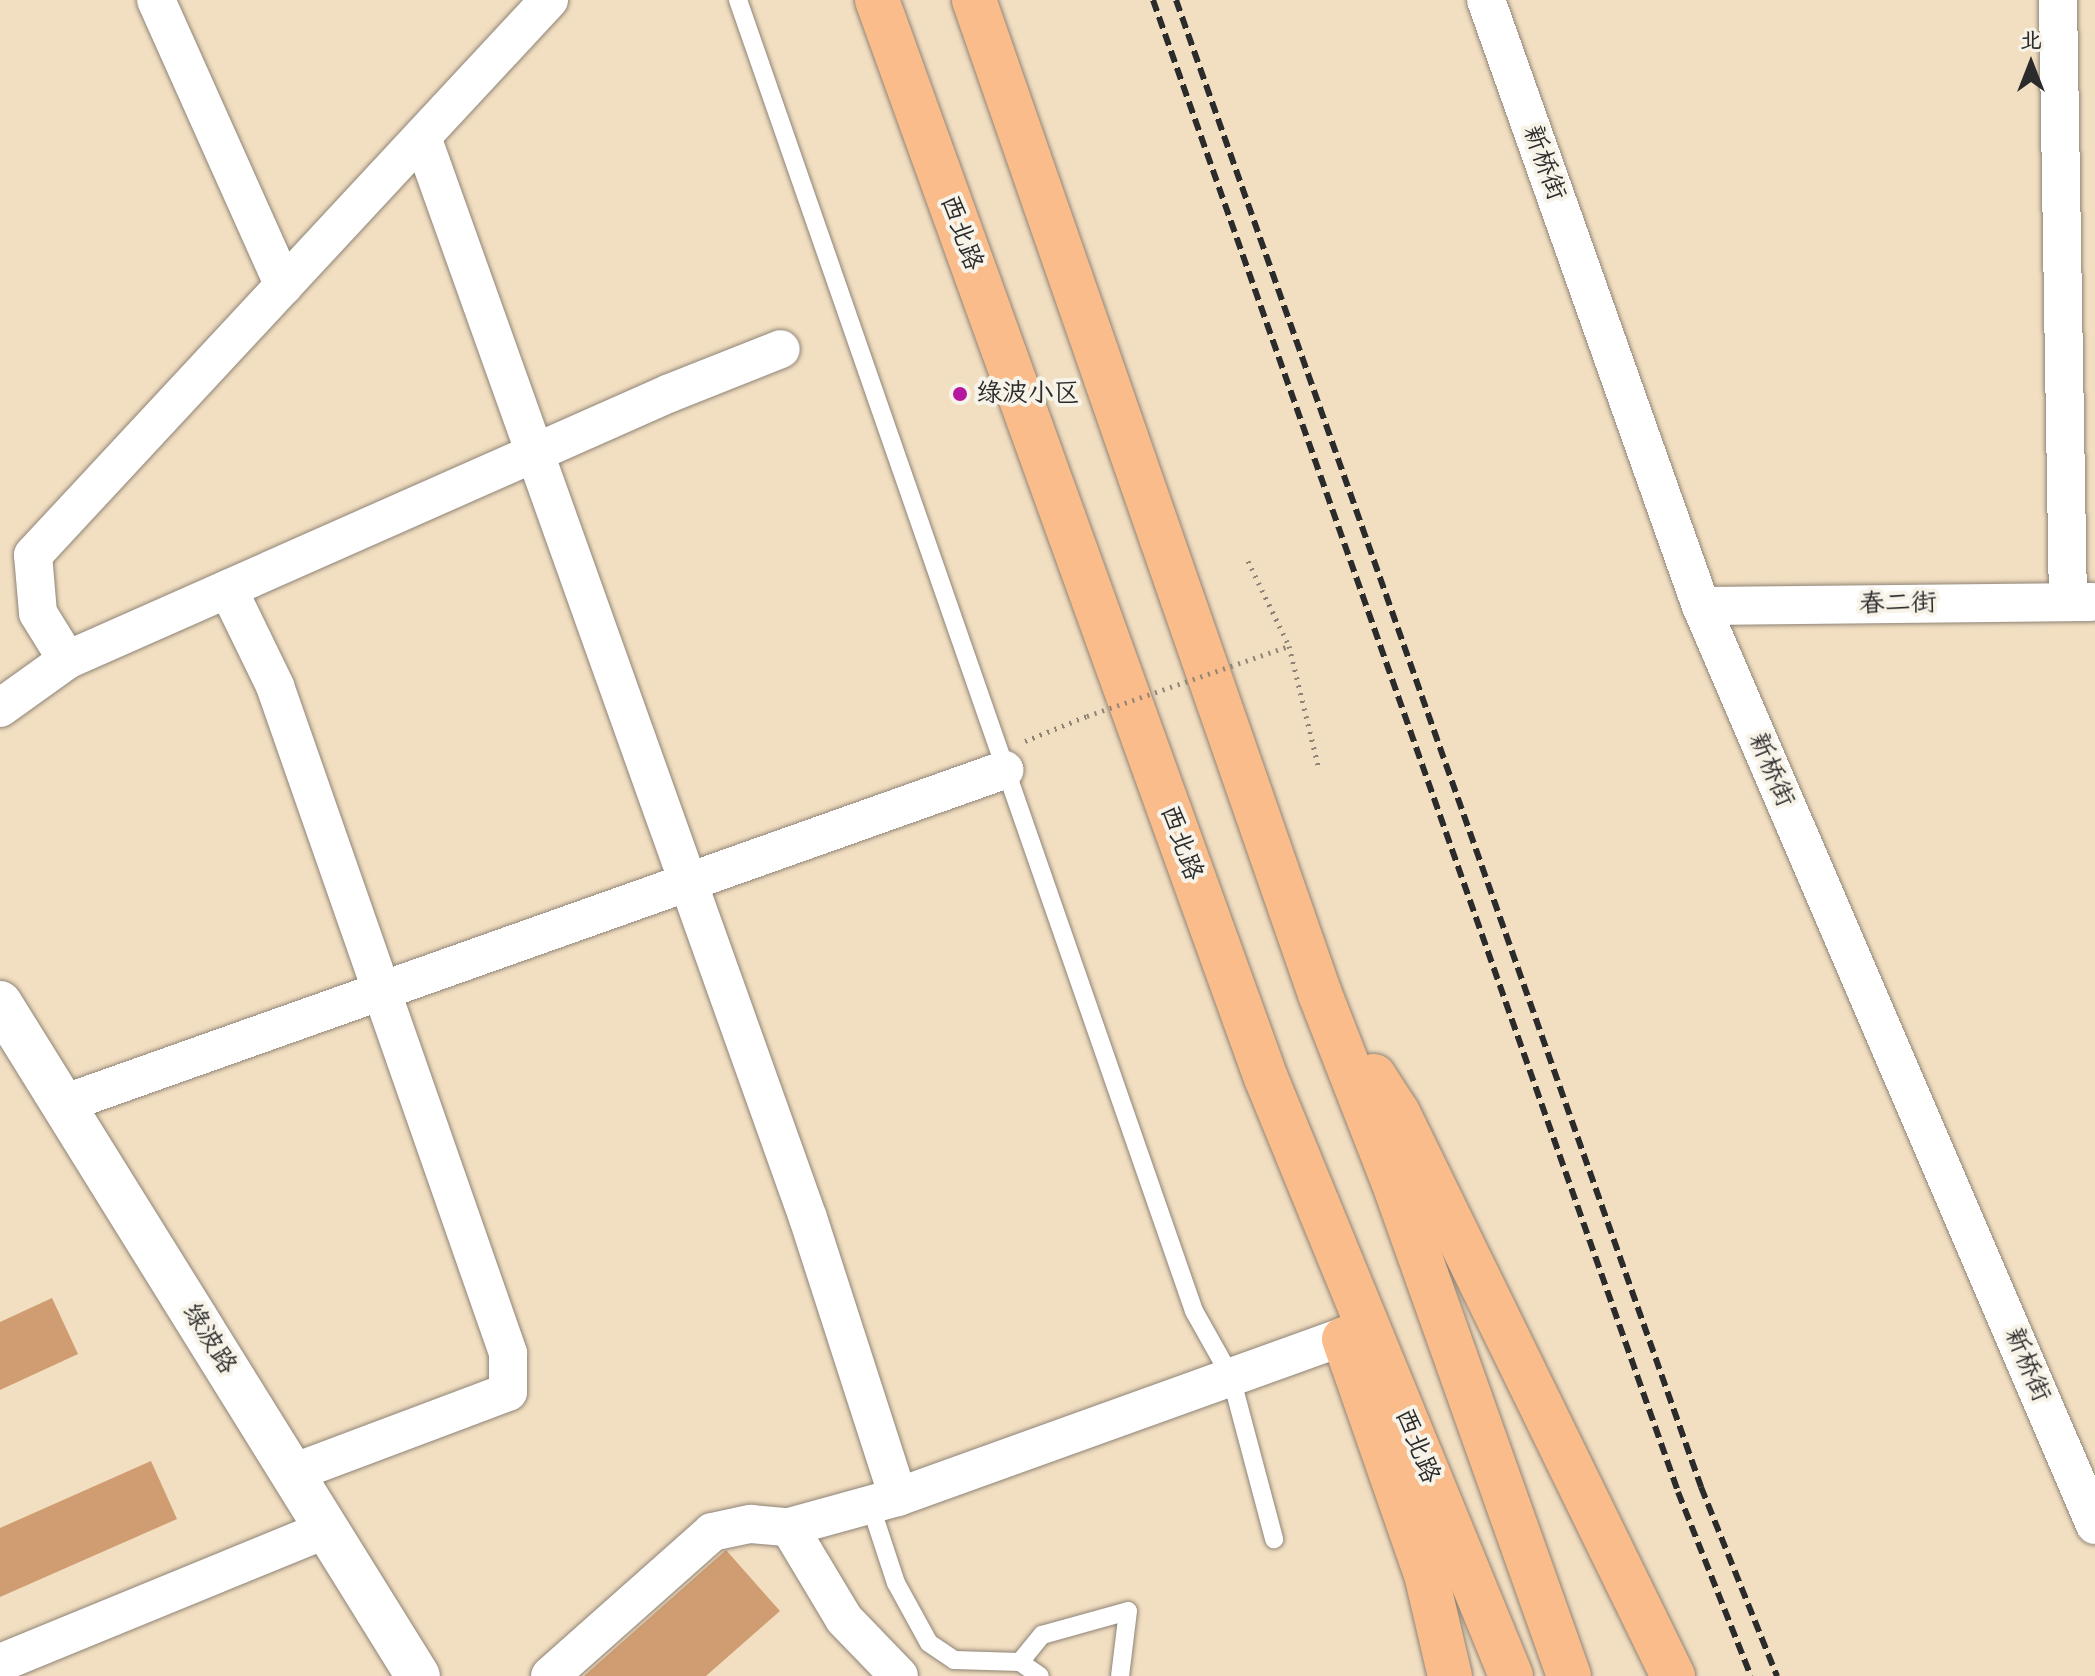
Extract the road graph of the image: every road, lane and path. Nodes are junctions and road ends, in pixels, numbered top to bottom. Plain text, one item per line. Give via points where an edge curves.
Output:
1 (156, 0) edge
2 (549, 0) edge
3 (738, 0) edge
4 (877, 0) edge
5 (974, 0) edge
6 (1486, 0) edge
7 (2058, 0) edge
8 (422, 137) junction
9 (284, 286) junction
10 (781, 349) dead end
11 (535, 453) junction
12 (1248, 561) dead end
13 (228, 589) junction
14 (2082, 602) edge
15 (1701, 606) junction
16 (1289, 646) junction
17 (67, 660) junction
18 (0, 708) edge
19 (1013, 756) junction
20 (1319, 769) dead end
21 (688, 882) junction
22 (381, 991) junction
23 (1320, 994) junction
24 (0, 1003) edge
25 (1257, 1053) junction
26 (63, 1104) junction
27 (1343, 1337) junction
28 (1231, 1377) junction
29 (292, 1473) junction
30 (884, 1501) junction
31 (2095, 1525) edge
32 (789, 1527) junction
33 (327, 1529) junction
34 (1274, 1539) dead end
35 (1020, 1662) junction
36 (0, 1663) edge
37 (418, 1676) edge
38 (550, 1676) edge
39 (899, 1676) edge
40 (1040, 1676) edge
41 (1120, 1676) edge
42 (1450, 1676) edge
43 (1511, 1676) edge
44 (1569, 1676) edge
45 (1673, 1676) edge

1 - 9 street
2 - 8 street
3 - 19 lane
4 - 25 highway, 西北路
5 - 23 highway
6 - 15 street, 新桥街
7 - 14 street
8 - 9 street
8 - 11 street
9 - 17 street via 33,555 38,613
10 - 11 street
11 - 13 street
11 - 21 street
12 - 16 path
13 - 17 street
13 - 22 street via 275,686
14 - 15 street, 春二街
15 - 31 street, 新桥街
16 - 19 path, bridge via 1087,716
16 - 20 path
17 - 18 street
19 - 21 street
19 - 28 lane via 1194,1311
21 - 22 street
21 - 30 street via 808,1218
22 - 26 street
22 - 29 street via 508,1353 508,1392
23 - 44 highway via 1393,1181
23 - 45 highway via 1398,1113
24 - 26 street, 绿波路
25 - 27 highway
25 - 43 highway, 西北路
26 - 29 street, 绿波路
27 - 28 street
27 - 42 highway via 1426,1574
28 - 30 street
28 - 34 lane
29 - 33 street, 绿波路
30 - 32 street
30 - 35 lane via 896,1583 929,1643 954,1660
32 - 38 street via 751,1524 712,1532
32 - 39 street via 844,1619
33 - 36 street
33 - 37 street, 绿波路
35 - 40 lane
35 - 41 lane via 1042,1635 1128,1611

